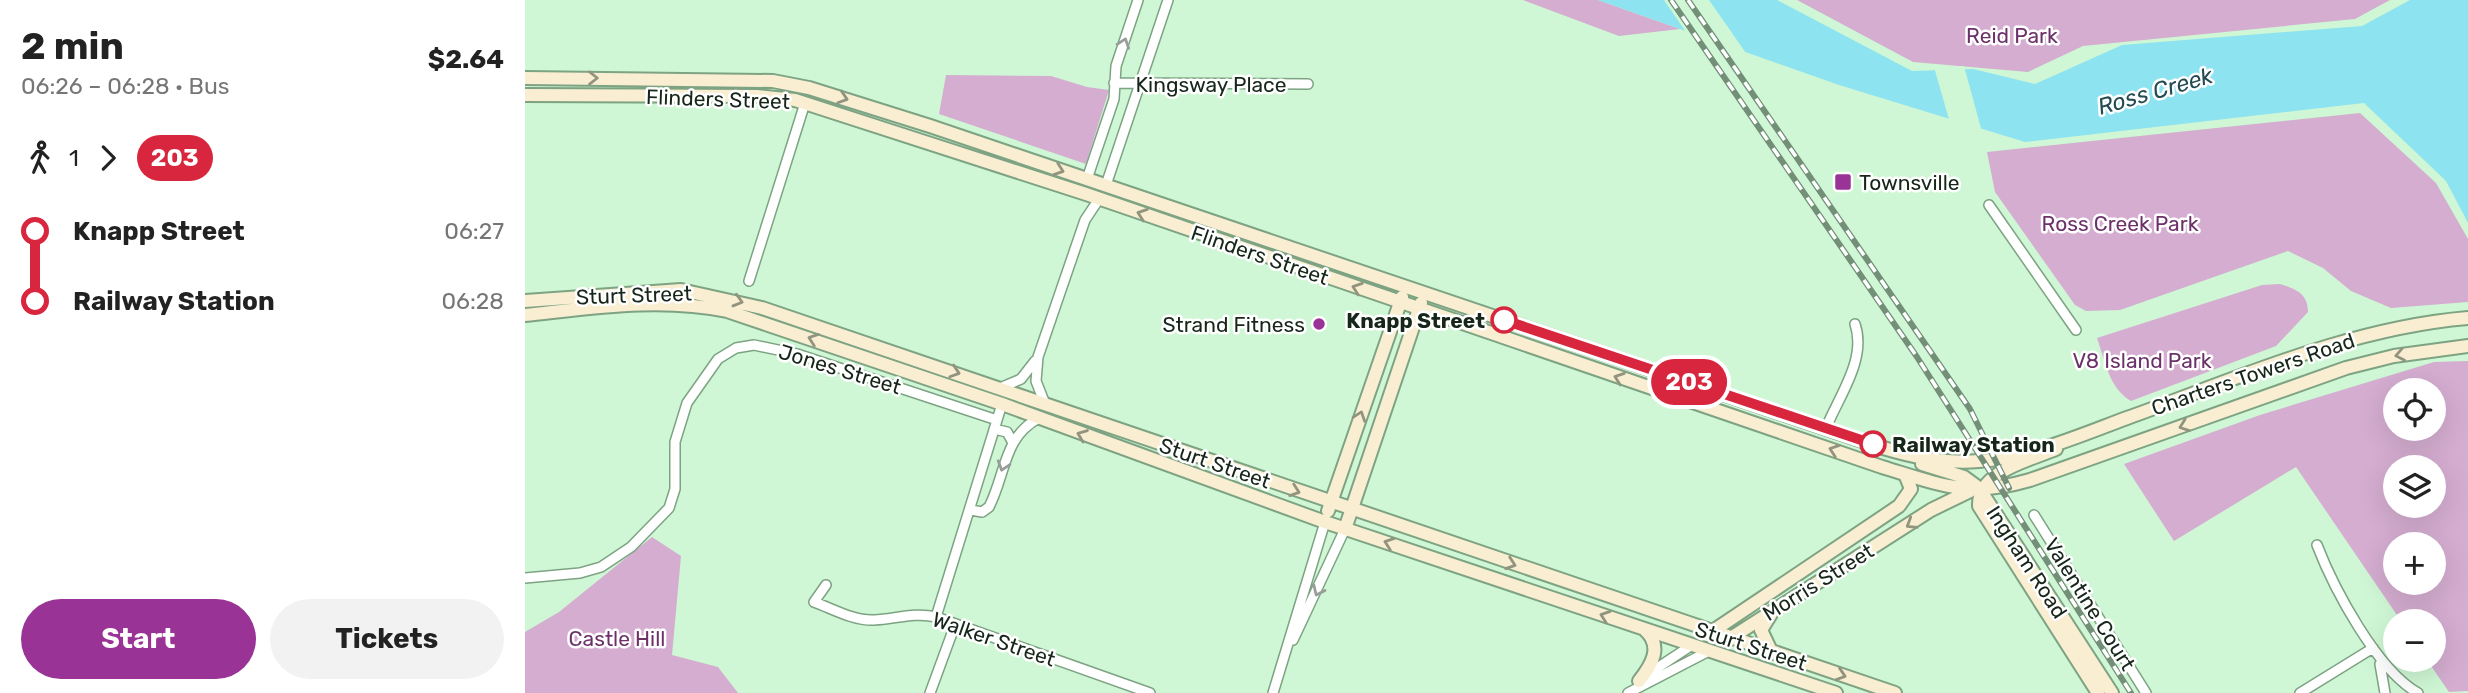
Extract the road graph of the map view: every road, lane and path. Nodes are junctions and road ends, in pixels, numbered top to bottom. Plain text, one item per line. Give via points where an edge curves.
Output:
1 (1138, 0) edge
2 (1168, 0) edge
3 (525, 78) edge
4 (732, 79) junction
5 (1114, 83) junction
6 (1140, 84) junction
7 (1308, 84) dead end
8 (525, 95) edge
9 (805, 103) junction
10 (1087, 179) junction
11 (1106, 186) junction
12 (1086, 194) junction
13 (1099, 199) junction
14 (1989, 205) dead end
15 (1085, 220) junction
16 (749, 281) dead end
17 (1406, 286) junction
18 (1424, 293) junction
19 (525, 301) edge
20 (1400, 303) junction
21 (1418, 310) junction
22 (525, 315) edge
23 (2468, 318) edge
24 (1855, 324) dead end
25 (2076, 331) dead end
26 (2468, 346) edge
27 (1038, 356) junction
28 (1000, 388) junction
29 (1002, 404) junction
30 (1046, 404) junction
31 (1039, 418) junction
32 (996, 425) junction
33 (1112, 428) junction
34 (1826, 428) junction
35 (2098, 429) junction
36 (1012, 441) junction
37 (1106, 444) junction
38 (1880, 447) junction
39 (1961, 462) joint
40 (1342, 467) junction
41 (1363, 474) junction
42 (1905, 474) junction
43 (2015, 484) junction
44 (1975, 490) junction
45 (1330, 503) junction
46 (971, 510) junction
47 (1351, 510) junction
48 (2034, 515) dead end
49 (1325, 522) junction
50 (1345, 529) junction
51 (2006, 532) junction
52 (2317, 545) dead end
53 (1313, 561) junction
54 (1330, 565) junction
55 (525, 578) edge
56 (826, 585) dead end
57 (1773, 611) junction
58 (936, 617) junction
59 (955, 625) junction
60 (1644, 629) junction
61 (1710, 633) junction
62 (1729, 639) junction
63 (1692, 645) junction
64 (2373, 648) junction
65 (1709, 651) junction
66 (1772, 653) junction
67 (1284, 657) junction
68 (1639, 681) junction
69 (930, 693) edge
70 (1150, 693) edge
71 (1273, 693) edge
72 (1627, 693) edge
73 (1836, 693) edge
74 (1895, 693) edge
75 (2098, 693) edge
76 (2112, 693) edge
77 (2146, 693) edge
78 (2300, 693) edge
79 (2385, 693) edge
80 (2418, 693) edge

5 -> 1 street
2 - 6 street
3 -> 4 main road, Flinders Street
4 - 9 main road via 795,91
4 -> 10 main road, Flinders Street via 818,90
5 - 6 street, Kingsway Place
5 - 10 street via 1114,99
6 - 7 street, Kingsway Place
6 - 11 street
8 - 9 main road, Flinders Street via 757,96
9 - 12 main road, Flinders Street
9 - 16 street
10 - 11 main road, Flinders Street
10 - 12 main road
11 - 13 main road
11 - 17 main road, Flinders Street
12 - 13 main road, Flinders Street
12 - 15 street
13 - 15 street
20 -> 13 main road, Flinders Street
14 - 25 street
15 - 27 street
17 - 18 main road, Flinders Street
17 - 20 main road
18 - 21 main road
18 - 34 main road, Flinders Street
19 -> 28 main road, Sturt Street via 661,289 704,293
20 - 21 main road, Flinders Street
40 -> 20 main road
21 - 41 main road
42 -> 21 main road, Flinders Street
29 -> 22 main road, Sturt Street via 751,318 702,306 658,303
23 - 35 main road, Charters Towers Road via 2339,341
24 - 34 street via 1858,354
26 -> 43 main road, Charters Towers Road via 2394,356 2346,369
27 - 28 street via 1021,379
27 - 30 street via 1036,381
28 - 30 main road, Sturt Street
29 - 31 main road, Sturt Street
29 - 32 street
30 - 33 main road, Sturt Street
31 - 36 street
37 -> 31 main road, Sturt Street
32 - 36 street, Jones Street
32 - 46 street
32 - 55 street, Jones Street via 797,354 754,345 736,348 718,359 687,403 674,447 675,489 669,508 631,547 601,567
33 - 37 main road
33 -> 45 main road, Sturt Street
34 - 38 main road, Flinders Street
35 - 39 main road, Charters Towers Road via 2003,458
35 - 44 main road via 2002,472
36 -> 46 street via 989,507 982,512
37 - 49 main road, Sturt Street
38 - 39 main road, Flinders Street
38 - 44 main road via 1966,478
40 - 41 main road
40 - 45 main road
41 - 47 main road
42 - 44 main road, Flinders Street
42 - 61 main road, Morris Street via 1911,489 1899,506
43 - 44 main road, Charters Towers Road
43 - 51 main road via 1999,506
44 - 51 main road, Ingham Road
44 -> 57 main road, Morris Street via 1931,510
44 - 75 main road, Ingham Road via 1980,511
45 - 47 main road, Sturt Street
45 - 49 main road
46 - 58 street
47 - 50 main road
47 -> 61 main road, Sturt Street
48 - 77 street, Valentine Court
49 - 50 main road, Sturt Street
49 - 53 street
50 - 54 street
60 -> 50 main road, Sturt Street
51 - 76 main road, Ingham Road
52 - 64 street
53 - 54 street
53 - 67 street
54 -> 67 street
56 - 58 street, Walker Street via 814,602 860,618
57 - 62 main road, Morris Street
57 - 66 main road via 1761,630
58 - 59 street, Walker Street
59 - 69 street
59 - 70 street, Walker Street
60 - 63 main road, Sturt Street
60 - 68 main road via 1655,649
61 - 62 main road, Sturt Street
61 - 63 main road, Morris Street
62 - 65 main road, Morris Street
62 - 66 main road, Sturt Street
63 - 65 main road, Sturt Street
63 - 68 street, Morris Street
64 - 78 street
64 - 79 street via 2384,675
64 - 80 street via 2395,677
65 - 72 street, Morris Street
65 - 73 main road, Sturt Street
66 -> 74 main road, Sturt Street
67 - 71 street
68 - 72 street, Morris Street

